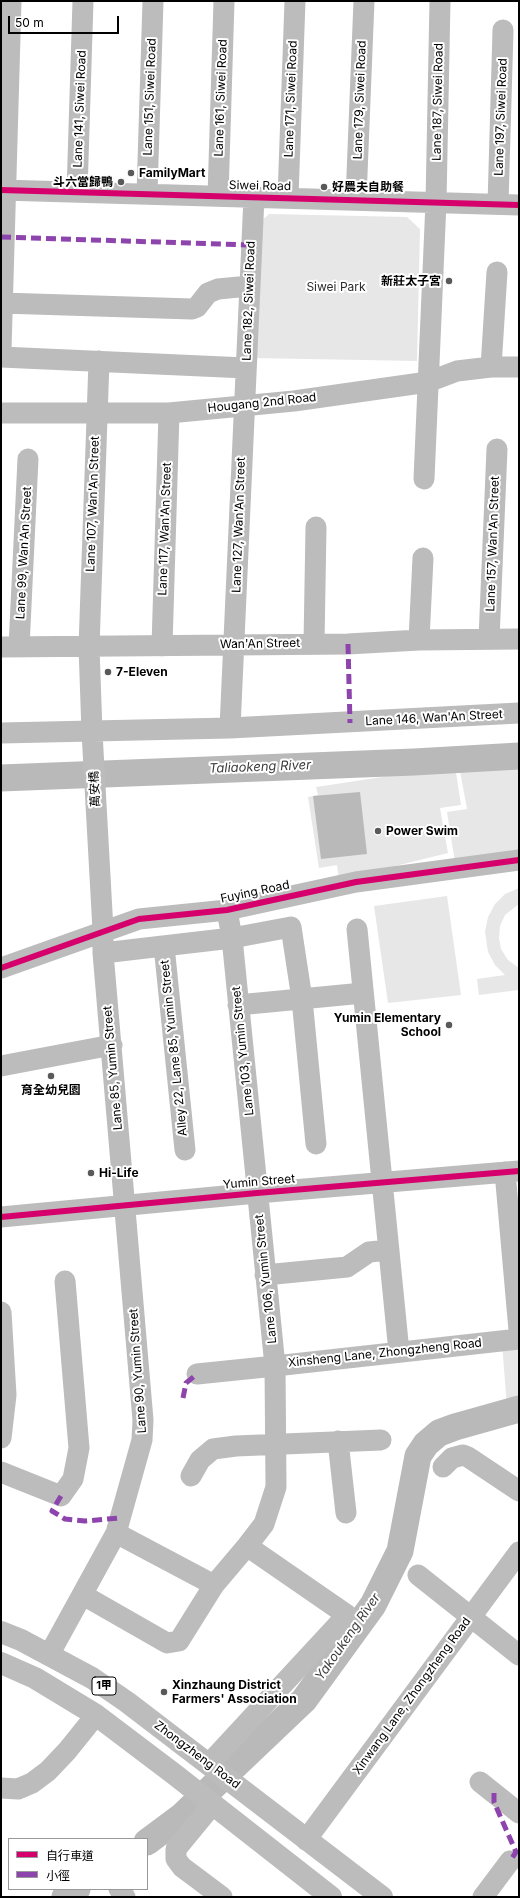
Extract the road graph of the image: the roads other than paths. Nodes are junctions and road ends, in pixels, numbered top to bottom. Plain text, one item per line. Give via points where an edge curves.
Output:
1 (11, 1) edge
2 (83, 1) edge
3 (153, 1) edge
4 (224, 1) edge
5 (294, 1) edge
6 (364, 1) edge
7 (440, 1) edge
8 (503, 30) dead end
9 (3, 190) edge
10 (77, 192) junction
11 (147, 194) junction
12 (218, 196) junction
13 (254, 197) junction
14 (288, 197) junction
15 (356, 199) junction
16 (436, 202) junction
17 (498, 204) junction
18 (519, 205) edge
19 (497, 272) dead end
20 (249, 286) junction
21 (2, 303) edge
22 (1, 350) edge
23 (1, 357) edge
24 (99, 362) junction
25 (491, 367) junction
26 (519, 367) edge
27 (246, 368) junction
28 (428, 382) junction
29 (244, 405) junction
30 (1, 413) edge
31 (169, 413) junction
32 (96, 414) junction
33 (497, 449) dead end
34 (28, 459) dead end
35 (424, 479) dead end
36 (316, 527) dead end
37 (423, 558) dead end
38 (489, 639) junction
39 (519, 639) edge
40 (419, 640) junction
41 (314, 644) junction
42 (235, 645) junction
43 (162, 646) junction
44 (10, 647) edge
45 (89, 647) junction
46 (519, 713) edge
47 (230, 728) junction
48 (92, 732) junction
49 (1, 734) edge
50 (519, 860) edge
51 (227, 910) junction
52 (357, 929) dead end
53 (103, 930) junction
54 (232, 938) junction
55 (164, 946) junction
56 (103, 953) junction
57 (1, 968) edge
58 (363, 993) junction
59 (302, 999) junction
60 (238, 1005) junction
61 (112, 1045) junction
62 (1, 1066) edge
63 (316, 1144) dead end
64 (185, 1150) dead end
65 (512, 1172) edge
66 (383, 1182) junction
67 (257, 1193) junction
68 (124, 1206) junction
69 (1, 1217) edge
70 (389, 1250) junction
71 (516, 1256) edge
72 (265, 1275) junction
73 (65, 1282) dead end
74 (1, 1312) edge
75 (519, 1330) edge
76 (519, 1339) edge
77 (399, 1352) junction
78 (275, 1366) junction
79 (197, 1374) dead end
80 (1, 1438) edge
81 (381, 1440) dead end
82 (338, 1441) junction
83 (277, 1444) junction
84 (443, 1467) dead end
85 (1, 1472) edge
86 (190, 1476) dead end
87 (519, 1491) edge
88 (346, 1513) dead end
89 (116, 1533) junction
90 (247, 1546) junction
91 (519, 1552) edge
92 (418, 1575) dead end
93 (214, 1584) junction
94 (83, 1595) junction
95 (471, 1617) junction
96 (1, 1632) edge
97 (49, 1655) junction
98 (519, 1655) edge
99 (1, 1663) edge
100 (96, 1715) junction
101 (203, 1760) junction
102 (480, 1782) dead end
103 (1, 1788) edge
104 (213, 1804) junction
105 (519, 1813) edge
106 (306, 1840) junction
107 (510, 1860) dead end
108 (210, 1894) edge
109 (331, 1897) edge
110 (382, 1897) edge
111 (483, 1897) edge

1 - 9 street
2 - 10 street, Lane 141, Siwei Road
3 - 11 street, Lane 151, Siwei Road
4 - 12 street, Lane 161, Siwei Road
5 - 14 street, Lane 171, Siwei Road
6 - 15 street, Lane 179, Siwei Road
7 - 16 street, Lane 187, Siwei Road
8 - 17 street, Lane 197, Siwei Road
9 - 10 street, Siwei Road
9 - 21 street
10 - 11 street, Siwei Road
11 - 12 street, Siwei Road
12 - 13 street, Siwei Road
13 - 14 street, Siwei Road
13 - 20 street, Lane 182, Siwei Road
14 - 15 street, Siwei Road
15 - 16 street, Siwei Road
16 - 17 street, Siwei Road
16 - 28 street, Lane 187, Siwei Road
17 - 18 street, Siwei Road
19 - 25 street
20 - 21 street via 218,288 208,293 197,307 192,309
20 - 27 street, Lane 182, Siwei Road
21 - 22 street
23 - 24 street
24 - 27 street
24 - 32 street, Lane 107, Wan'An Street
25 - 26 street, Hougang 2nd Road
25 - 28 street, Hougang 2nd Road via 457,371
27 - 29 street, Lane 182, Siwei Road
28 - 29 street, Hougang 2nd Road via 294,401
28 - 35 street, Lane 187, Siwei Road
29 - 31 street, Hougang 2nd Road
29 - 42 street, Lane 127, Wan'An Street
30 - 32 street, Hougang 2nd Road
31 - 32 street, Hougang 2nd Road
31 - 43 street, Lane 117, Wan'An Street
32 - 45 street, Lane 107, Wan'An Street
33 - 38 street, Lane 157, Wan'An Street
34 - 44 street, Lane 99, Wan'An Street
36 - 41 street
37 - 40 street
38 - 39 street, Wan'An Street
38 - 40 street, Wan'An Street
40 - 41 street, Wan'An Street
41 - 42 street, Wan'An Street
42 - 43 street, Wan'An Street
42 - 47 street, Lane 127, Wan'An Street
43 - 45 street, Wan'An Street
44 - 45 street, Wan'An Street
45 - 48 street, Lane 107, Wan'An Street
46 - 47 street, Lane 146, Wan'An Street
47 - 48 street, Lane 146, Wan'An Street
48 - 49 street, Lane 146, Wan'An Street
48 - 53 street, 萬安橋
50 - 51 street, Fuying Road via 356,882
51 - 53 street, Fuying Road via 139,919
51 - 54 street, Lane 103, Yumin Street
52 - 58 street
53 - 56 street, Lane 85, Yumin Street
53 - 57 street, Fuying Road
54 - 55 street, Alley 22, Lane 85, Yumin Street
54 - 59 street, Alley 22, Lane 85, Yumin Street via 291,927
54 - 60 street, Lane 103, Yumin Street
55 - 56 street, Alley 22, Lane 85, Yumin Street
55 - 64 street, Alley 22, Lane 85, Yumin Street
56 - 61 street, Lane 85, Yumin Street
58 - 59 street
58 - 66 street
59 - 60 street
59 - 63 street
60 - 67 street, Lane 103, Yumin Street
61 - 62 street
61 - 68 street, Lane 85, Yumin Street
65 - 66 street, Yumin Street
65 - 71 street
66 - 67 street, Yumin Street
66 - 70 street
67 - 68 street, Yumin Street
67 - 72 street, Lane 106, Yumin Street
68 - 69 street, Yumin Street
68 - 89 street, Lane 90, Yumin Street via 143,1420 142,1440
70 - 72 street via 369,1252 347,1267
70 - 77 street
71 - 75 street
72 - 78 street, Lane 106, Yumin Street
73 - 85 street via 79,1448 74,1479 61,1496
74 - 80 street via 6,1395
76 - 77 street, Xinsheng Lane, Zhongzheng Road
77 - 78 street, Xinsheng Lane, Zhongzheng Road
78 - 79 street
78 - 83 street, Xinsheng Lane, Zhongzheng Road
81 - 82 street
82 - 83 street
82 - 88 street
83 - 86 street via 213,1449 200,1460
83 - 90 street, Xinsheng Lane, Zhongzheng Road via 276,1487 264,1524
84 - 87 street via 452,1458 462,1455
89 - 93 street
89 - 94 street
90 - 93 street, Xinsheng Lane, Zhongzheng Road
90 - 101 street via 347,1615
91 - 95 street, Xinwang Lane, Zhongzheng Road
92 - 95 street
93 - 94 street, Xinsheng Lane, Zhongzheng Road via 179,1641 167,1643
94 - 97 street
95 - 98 street
95 - 106 street, Xinwang Lane, Zhongzheng Road
96 - 97 main road, Zhongzheng Road / 1甲
97 - 101 main road, Zhongzheng Road / 1甲 via 92,1678
99 - 100 main road, 1甲 via 34,1678
100 - 103 street via 67,1751 43,1775 18,1789
100 - 104 main road, 1甲
101 - 106 main road, Zhongzheng Road / 1甲
102 - 105 street
104 - 108 street via 176,1849 176,1859 182,1867
104 - 109 main road, 1甲
106 - 110 main road, Zhongzheng Road / 1甲
107 - 111 street

